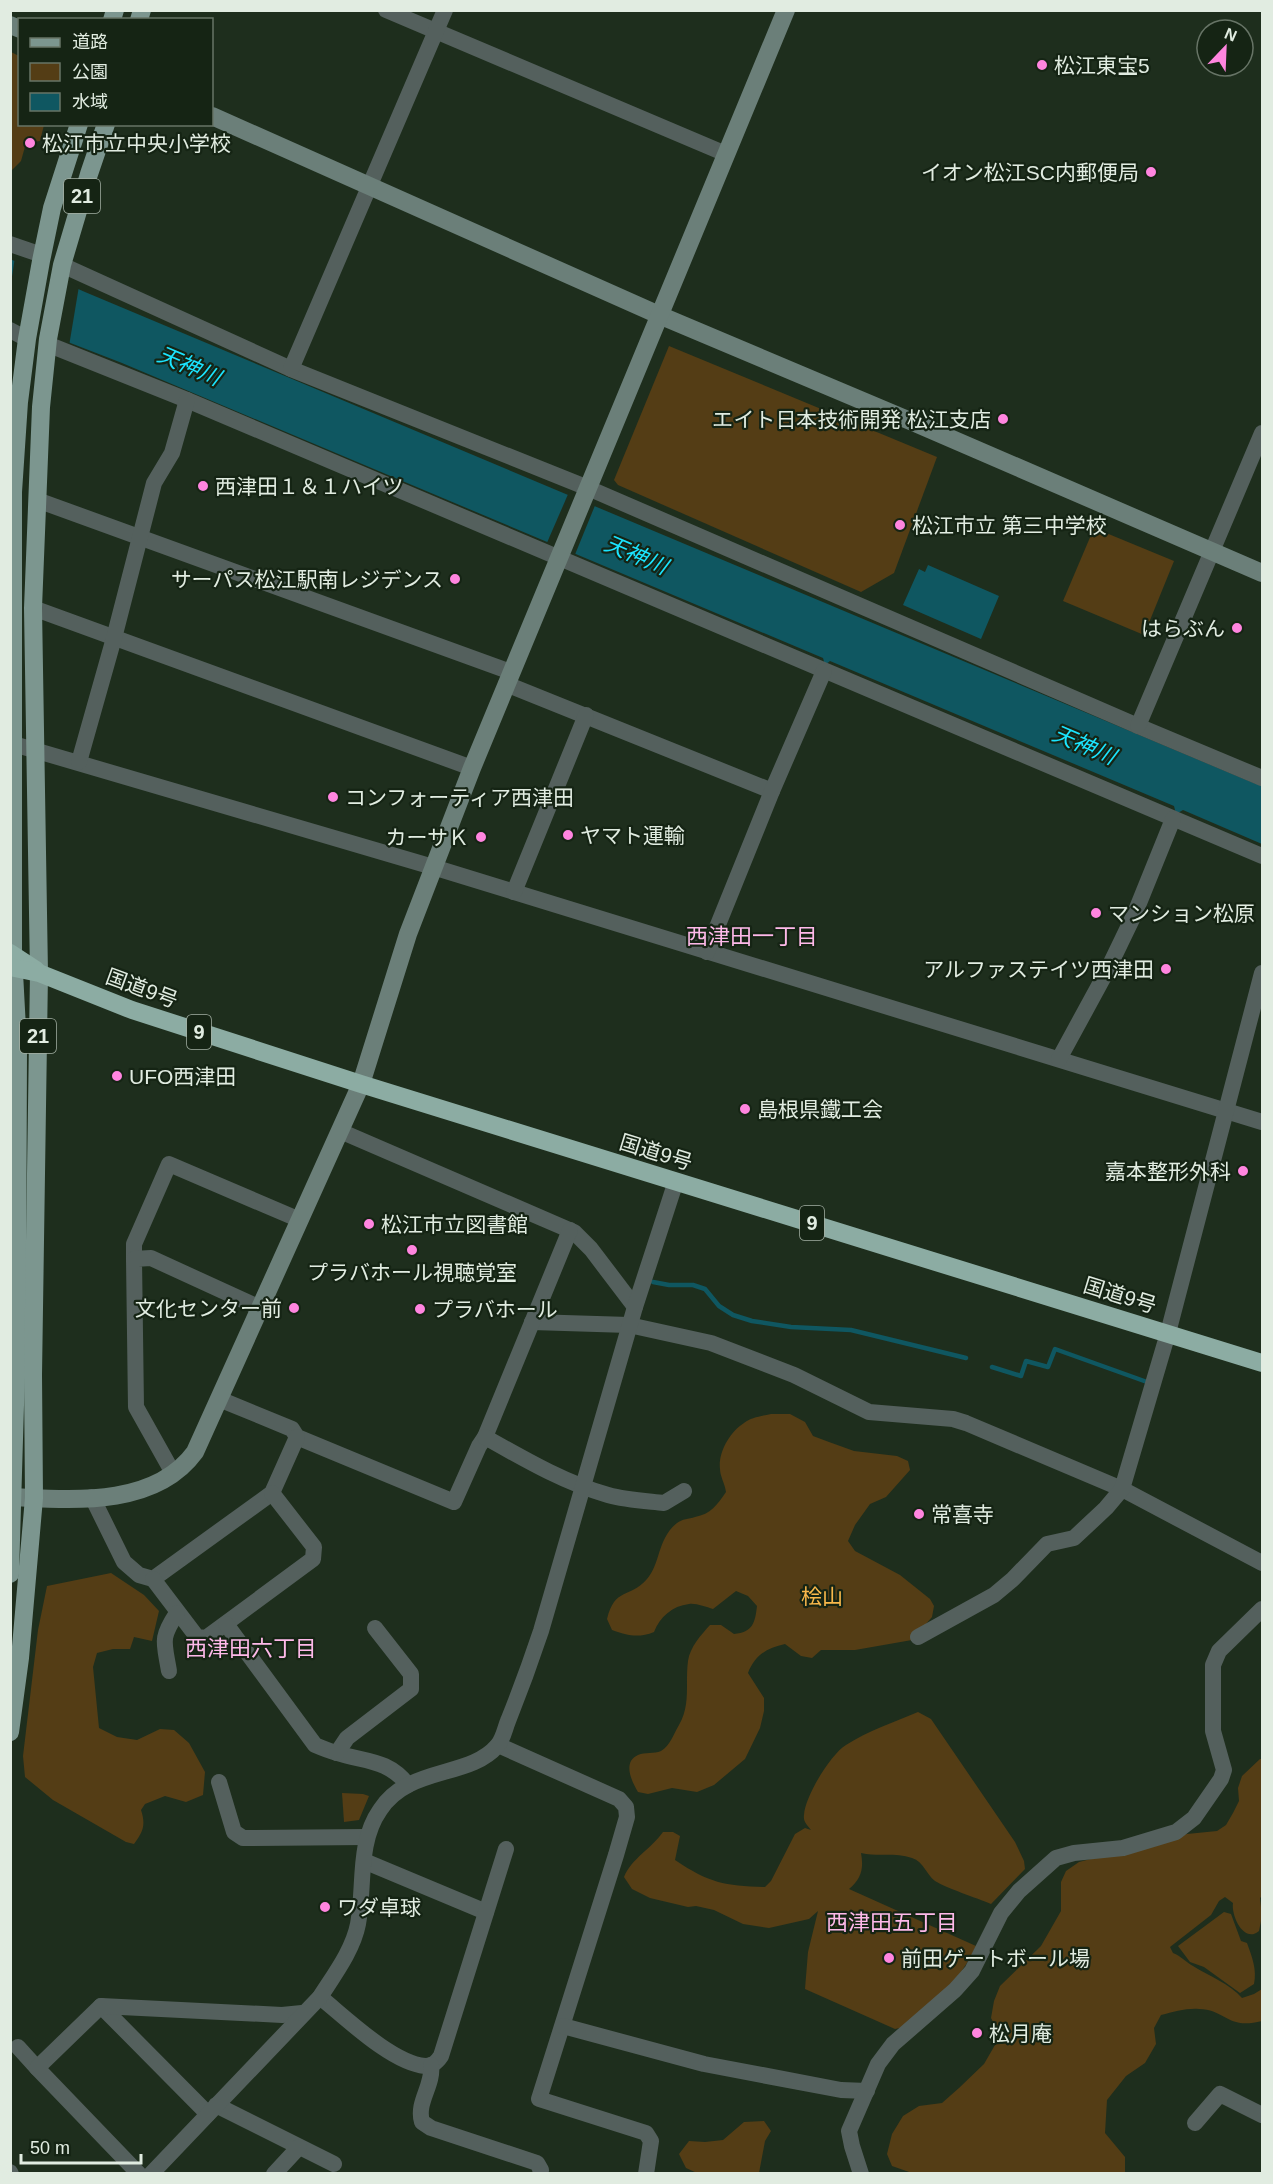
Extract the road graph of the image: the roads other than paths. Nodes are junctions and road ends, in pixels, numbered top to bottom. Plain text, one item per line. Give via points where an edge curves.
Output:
1 (386, 10) edge
2 (445, 10) edge
3 (786, 10) edge
4 (436, 32) junction
5 (213, 116) edge
6 (78, 126) edge
7 (105, 126) edge
8 (726, 154) junction
9 (369, 186) junction
10 (10, 244) edge
11 (42, 258) junction
12 (61, 267) junction
13 (659, 315) junction
14 (22, 333) edge
15 (48, 341) junction
16 (291, 369) junction
17 (187, 399) junction
18 (1263, 433) edge
19 (12, 491) edge
20 (586, 492) junction
21 (37, 500) junction
22 (140, 537) junction
23 (1211, 551) junction
24 (559, 557) junction
25 (1263, 573) edge
26 (33, 608) junction
27 (12, 609) edge
28 (114, 638) junction
29 (824, 671) junction
30 (508, 678) junction
31 (586, 716) junction
32 (1138, 726) junction
33 (12, 743) edge
34 (35, 750) junction
35 (79, 762) junction
36 (472, 768) junction
37 (1263, 778) edge
38 (772, 791) junction
39 (1173, 819) junction
40 (1263, 856) edge
41 (433, 867) junction
42 (514, 892) junction
43 (707, 952) junction
44 (12, 961) edge
45 (39, 973) junction
46 (1263, 973) edge
47 (1059, 1059) junction
48 (361, 1084) junction
49 (1226, 1110) junction
50 (1263, 1122) edge
51 (340, 1131) junction
52 (676, 1181) junction
53 (300, 1220) junction
54 (570, 1230) junction
55 (134, 1259) junction
56 (635, 1307) junction
57 (260, 1308) junction
58 (532, 1322) junction
59 (629, 1325) junction
60 (1167, 1333) junction
61 (14, 1338) edge
62 (1263, 1363) edge
63 (219, 1400) junction
64 (297, 1437) junction
65 (485, 1437) junction
66 (173, 1473) junction
67 (581, 1486) junction
68 (1122, 1489) junction
69 (684, 1491) dead end
70 (272, 1493) junction
71 (14, 1497) junction
72 (92, 1497) junction
73 (33, 1498) junction
74 (1263, 1563) edge
75 (10, 1574) edge
76 (153, 1579) junction
77 (1263, 1609) edge
78 (177, 1613) junction
79 (226, 1624) junction
80 (375, 1628) dead end
81 (918, 1637) dead end
82 (169, 1671) dead end
83 (10, 1732) edge
84 (498, 1745) junction
85 (337, 1754) junction
86 (219, 1782) dead end
87 (408, 1785) junction
88 (366, 1837) junction
89 (506, 1849) dead end
90 (364, 1861) junction
91 (486, 1912) junction
92 (320, 1997) junction
93 (101, 2006) junction
94 (302, 2013) junction
95 (563, 2026) junction
96 (18, 2048) dead end
97 (431, 2065) junction
98 (37, 2068) junction
99 (867, 2091) junction
100 (212, 2110) junction
101 (1263, 2115) edge
102 (1195, 2123) dead end
103 (299, 2147) junction
104 (334, 2164) dead end
105 (139, 2174) edge
106 (151, 2174) edge
107 (274, 2174) edge
108 (540, 2174) edge
109 (646, 2174) edge
110 (861, 2174) edge

1 - 4 street
2 - 4 street
3 - 8 street
4 - 8 street
4 - 9 street
5 - 9 street
6 - 11 main road, 21 via 52,208
7 - 12 main road, 21
8 - 13 street
9 - 13 street
9 - 16 street
10 - 11 street
11 - 14 main road, 21
12 - 15 main road, 21
12 - 16 street
13 - 20 street
13 - 23 street
14 - 19 main road, 21
15 - 17 street
15 - 21 main road, 21 via 40,407
16 - 20 street
17 - 22 street via 172,453 154,483
17 - 24 street
18 - 23 street
19 - 27 main road, 21
20 - 24 street
20 - 32 street
21 - 22 street
21 - 26 main road, 21
22 - 28 street
22 - 30 street
23 - 25 street
23 - 32 street
24 - 29 street
24 - 30 street
26 - 28 street
26 - 34 main road, 21
27 - 33 main road, 21
28 - 35 street
28 - 36 street
29 - 38 street
29 - 39 street
30 - 31 street
30 - 36 street
31 - 38 street
31 - 42 street
32 - 37 street
33 - 34 street
33 - 44 main road, 21
34 - 35 street
34 - 45 main road, 21
35 - 41 street
36 - 41 street
38 - 43 street
39 - 40 street
39 - 47 street via 1108,969
41 - 42 street
41 - 48 street
42 - 43 street
43 - 47 street
44 - 45 highway, 国道9号 / 9
44 - 61 main road, 21 via 18,1047
45 - 48 highway, 国道9号 / 9 via 132,1010
45 - 73 main road, 21
46 - 49 street
47 - 49 street
48 - 51 street
48 - 52 highway, 国道9号 / 9
49 - 50 street
49 - 60 street
51 - 53 street
51 - 54 street
52 - 56 street
52 - 60 highway, 国道9号 / 9
53 - 55 street via 169,1164 134,1244
53 - 57 street
54 - 56 street via 584,1239
54 - 58 street
55 - 57 street via 151,1258
55 - 66 street via 136,1407
56 - 59 street
57 - 63 street
58 - 59 street
58 - 65 street
59 - 67 street
59 - 68 street via 711,1343 794,1375 869,1412 966,1423
60 - 62 highway, 国道9号 / 9
60 - 68 street
61 - 71 main road, 21
63 - 64 street via 292,1429
63 - 66 street via 195,1452
64 - 65 street via 454,1502
64 - 70 street
65 - 67 street
66 - 72 street via 135,1491
67 - 69 street via 610,1496 664,1503
67 - 84 street via 525,1681
68 - 74 street
68 - 81 street via 1074,1538 1047,1544 994,1595
70 - 76 street
70 - 79 street via 314,1547 313,1559
71 - 73 street
71 - 75 main road, 21
72 - 73 street
72 - 76 street via 124,1562 139,1575
73 - 83 main road, 21
76 - 78 street
77 - 99 street via 1215,1658 1213,1731 1224,1770 1194,1818 1176,1832 1157,1839 1056,1858 1001,1913 980,1958 955,1990 885,2052
78 - 79 street via 201,1639
78 - 82 street via 164,1637
79 - 85 street via 315,1745
80 - 85 street via 411,1674 411,1689 346,1738
84 - 87 street via 479,1760
84 - 95 street via 619,1799 626,1807 627,1817
85 - 87 street via 386,1766 400,1774
86 - 88 street via 234,1832 243,1838
87 - 88 street via 384,1804
88 - 90 street
89 - 91 street
90 - 91 street
90 - 92 street via 355,1934
91 - 97 street via 441,2056
92 - 94 street
92 - 97 street via 395,2056
93 - 94 street
93 - 98 street
93 - 100 street
94 - 100 street
95 - 99 street via 704,2064 841,2090
95 - 109 street via 539,2099 646,2133 651,2140
96 - 98 street
97 - 108 street via 420,2111 422,2122 537,2163
98 - 105 street
99 - 110 street via 849,2131
100 - 103 street
100 - 106 street
101 - 102 street via 1220,2094
103 - 104 street
103 - 107 street

